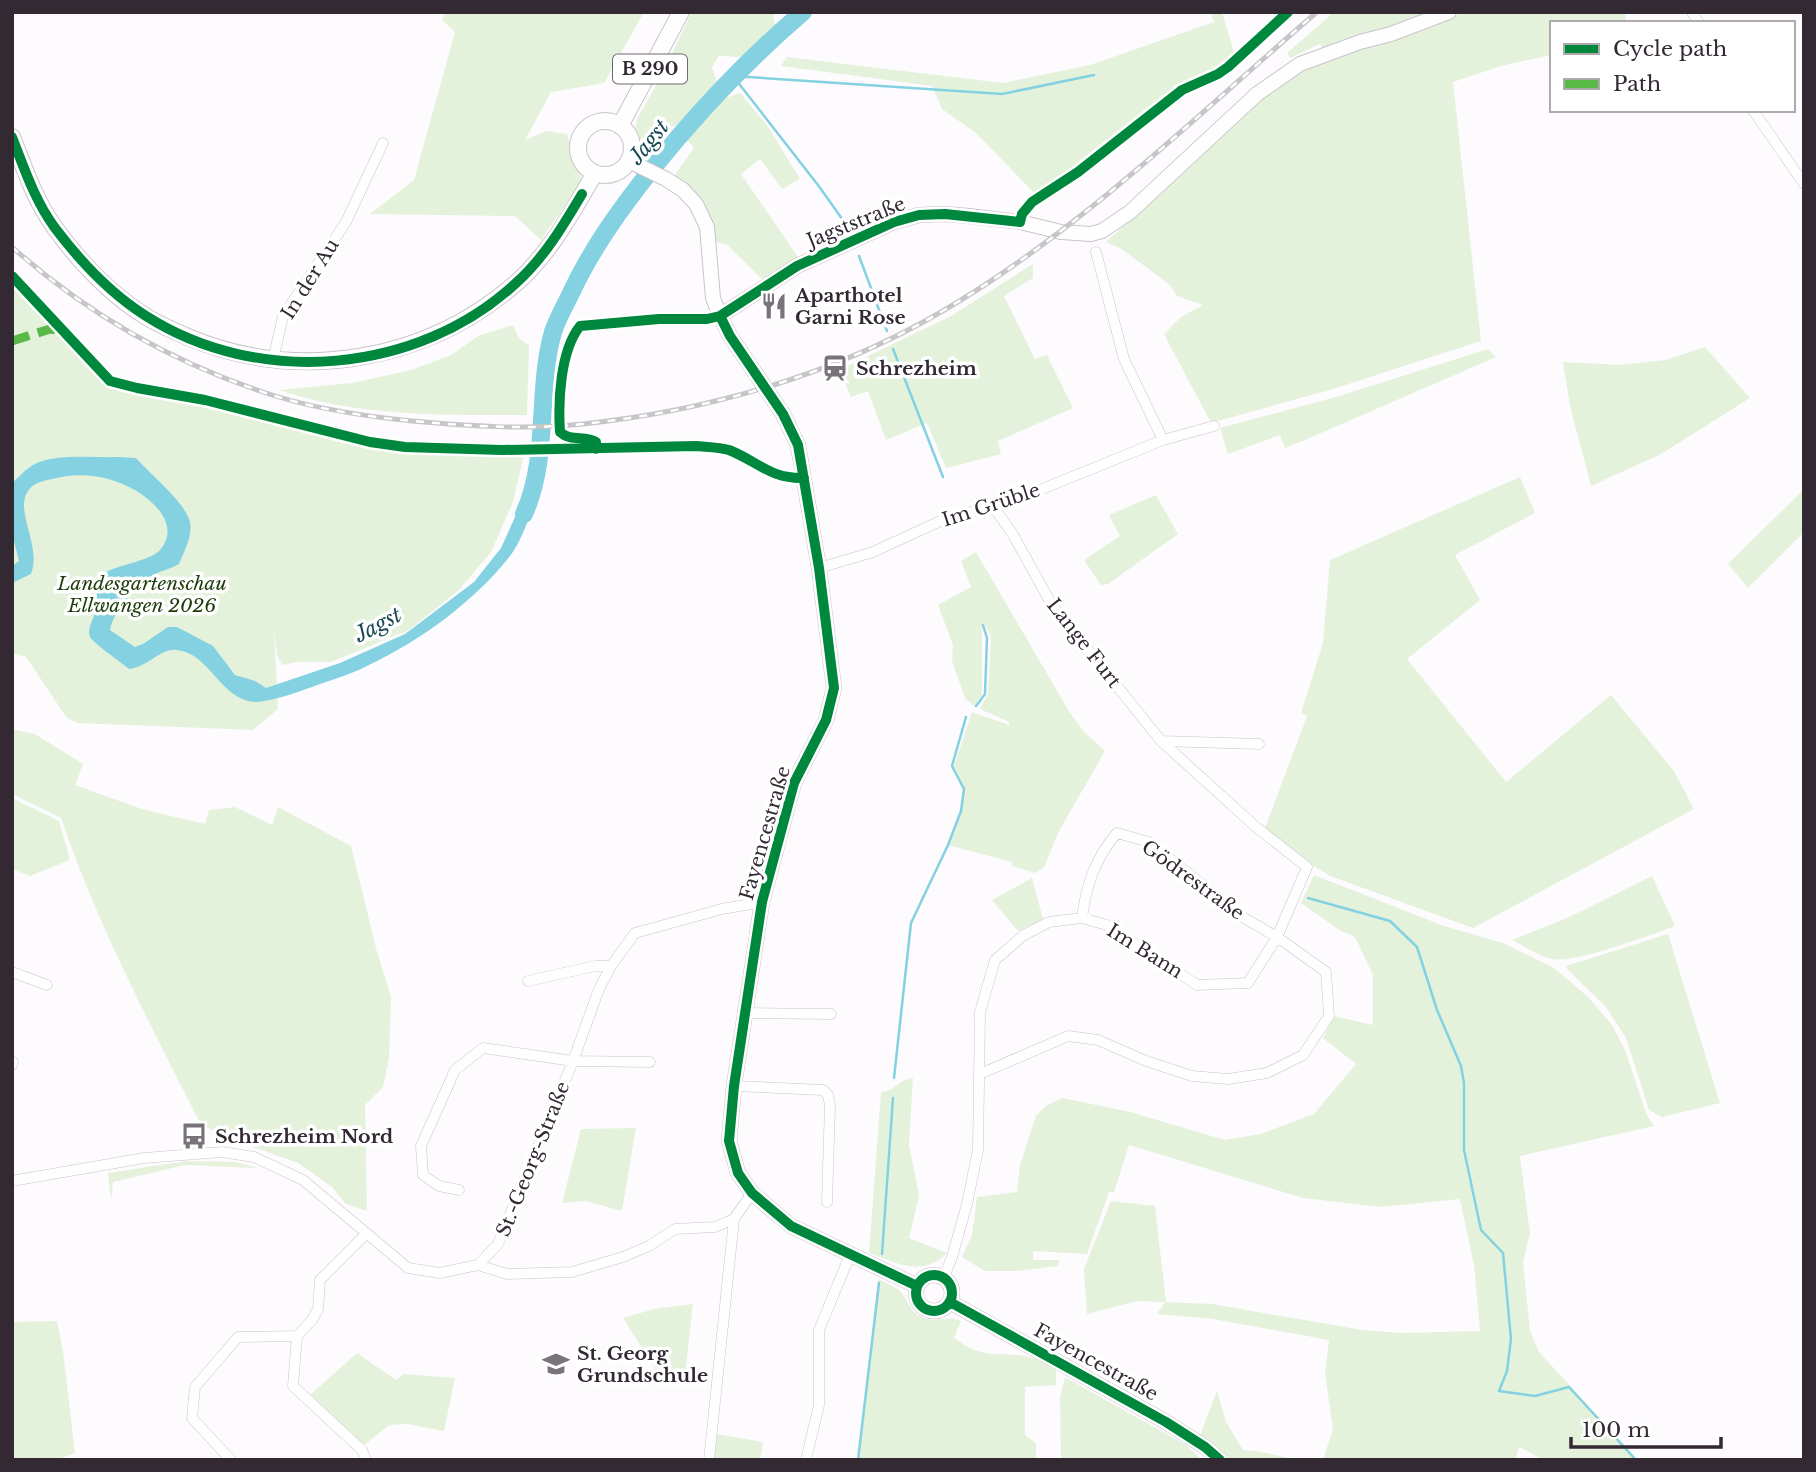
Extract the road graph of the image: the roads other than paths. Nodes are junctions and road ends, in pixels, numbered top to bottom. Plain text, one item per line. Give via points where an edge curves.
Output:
1 (681, 12) edge
2 (1449, 12) edge
3 (1754, 112) edge
4 (620, 126) junction
5 (12, 137) edge
6 (383, 143) dead end
7 (635, 164) junction
8 (595, 173) junction
9 (1804, 184) edge
10 (1096, 252) dead end
11 (12, 276) edge
12 (720, 316) junction
13 (63, 330) dead end
14 (272, 360) junction
15 (1214, 426) dead end
16 (1163, 440) junction
17 (992, 505) junction
18 (819, 568) junction
19 (1161, 741) junction
20 (1259, 744) dead end
21 (1307, 867) joint
22 (762, 902) junction
23 (1082, 918) junction
24 (1277, 937) junction
25 (611, 966) junction
26 (12, 972) edge
27 (528, 981) dead end
28 (47, 985) dead end
29 (745, 1013) junction
30 (831, 1014) dead end
31 (573, 1061) junction
32 (650, 1062) dead end
33 (980, 1074) junction
34 (734, 1086) junction
35 (12, 1181) edge
36 (459, 1190) dead end
37 (752, 1193) junction
38 (827, 1202) dead end
39 (734, 1219) junction
40 (366, 1234) junction
41 (849, 1255) junction
42 (478, 1265) junction
43 (944, 1277) junction
44 (917, 1286) junction
45 (950, 1302) junction
46 (297, 1336) junction
47 (231, 1460) edge
48 (366, 1460) edge
49 (709, 1460) edge
50 (806, 1460) edge
51 (1220, 1460) edge

1 - 4 main road, B 290
2 - 12 street, Jagststraße via 1300,64 1256,94 1130,212 1102,231 1061,232 970,216 919,215 797,266
3 - 9 street
4 - 7 main road via 630,138
4 - 8 main road via 595,123 582,135 582,161
5 - 14 main road via 53,226 118,296 146,317 212,347
6 - 14 street, In der Au via 346,222 283,316
7 - 8 main road via 618,172
7 - 12 street, Fayencestraße via 683,190 696,204 707,227 713,298
8 - 14 main road via 553,242 517,283 475,316 374,356
10 - 16 street via 1124,359
11 - 13 street
12 - 18 street, Fayencestraße via 798,444
15 - 16 street, Im Grüble
16 - 17 street, Im Grüble via 1010,502
17 - 18 street, Im Grüble
17 - 19 street, Lange Furt via 1052,605
18 - 22 street, Fayencestraße via 834,688 826,720 794,783
19 - 20 street
19 - 21 street, Lange Furt
21 - 24 street, Im Bann
22 - 25 street, St.-Georg-Straße via 635,933
22 - 29 street, Fayencestraße
23 - 24 street, Im Bann via 1107,925 1197,985 1248,983
23 - 24 street, Gödrestraße via 1097,862 1117,833 1149,842 1244,918
23 - 33 street, Im Bann via 1049,922 1024,935 995,960 980,1012
24 - 33 street via 1326,972 1329,1016 1303,1055 1268,1073 1228,1079 1192,1076 1098,1040 1068,1036
25 - 27 street
25 - 31 street, St.-Georg-Straße
26 - 28 street
29 - 30 street
29 - 34 street, Fayencestraße
31 - 32 street
31 - 36 street via 483,1048 455,1070 421,1146 423,1175 439,1186
31 - 42 street, St.-Georg-Straße via 498,1244
33 - 43 street, Im Bann via 978,1150
34 - 37 street, Fayencestraße via 729,1141 738,1173
34 - 38 street via 823,1090 828,1095
35 - 40 street via 144,1158 222,1152 254,1157 303,1180
37 - 39 street
37 - 41 street, Fayencestraße via 791,1226
39 - 42 street via 716,1227 675,1229 649,1246 572,1272 507,1274
39 - 49 street
40 - 42 street via 408,1268 440,1273
40 - 46 street via 320,1280 318,1309
41 - 44 street, Fayencestraße
41 - 50 street via 819,1330 819,1405
43 - 44 street via 928,1275
43 - 45 street via 953,1291
44 - 45 street, Fayencestraße via 917,1298 929,1310 941,1310
45 - 51 street, Fayencestraße via 1166,1422
46 - 47 street via 238,1337 195,1387 192,1418
46 - 48 street via 293,1386 362,1450

